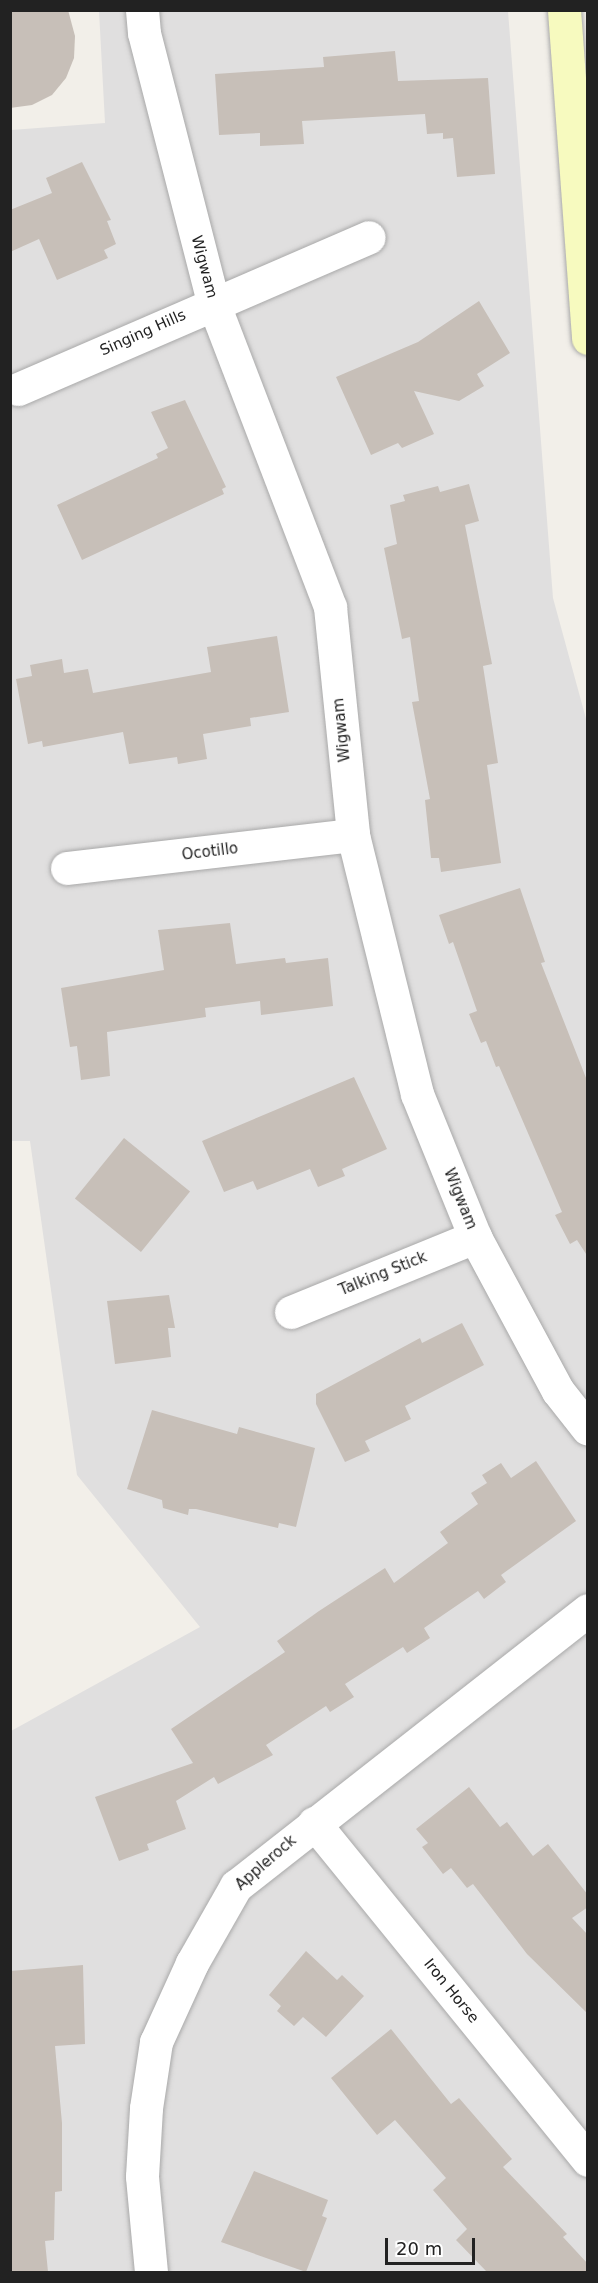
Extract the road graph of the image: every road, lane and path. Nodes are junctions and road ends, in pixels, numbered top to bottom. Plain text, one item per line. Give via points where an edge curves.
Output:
1 (142, 10) edge
2 (564, 10) edge
3 (369, 237) dead end
4 (213, 302) junction
5 (588, 338) edge
6 (18, 388) dead end
7 (353, 835) junction
8 (67, 868) dead end
9 (475, 1237) junction
10 (291, 1312) dead end
11 (588, 1429) edge
12 (588, 1610) edge
13 (314, 1823) junction
14 (588, 2160) edge
15 (151, 2272) edge

1 - 4 street, Wigwam via 144,33
2 - 5 main road
3 - 4 street, Singing Hills
4 - 6 street, Singing Hills
4 - 7 street, Wigwam via 330,607
7 - 8 street, Ocotillo
7 - 9 street, Wigwam via 417,1094
9 - 10 street, Talking Stick
9 - 11 street, Wigwam via 558,1391
12 - 13 street, Applerock
13 - 14 street, Iron Horse
13 - 15 street, Applerock via 236,1886 192,1963 156,2042 146,2108 142,2176

